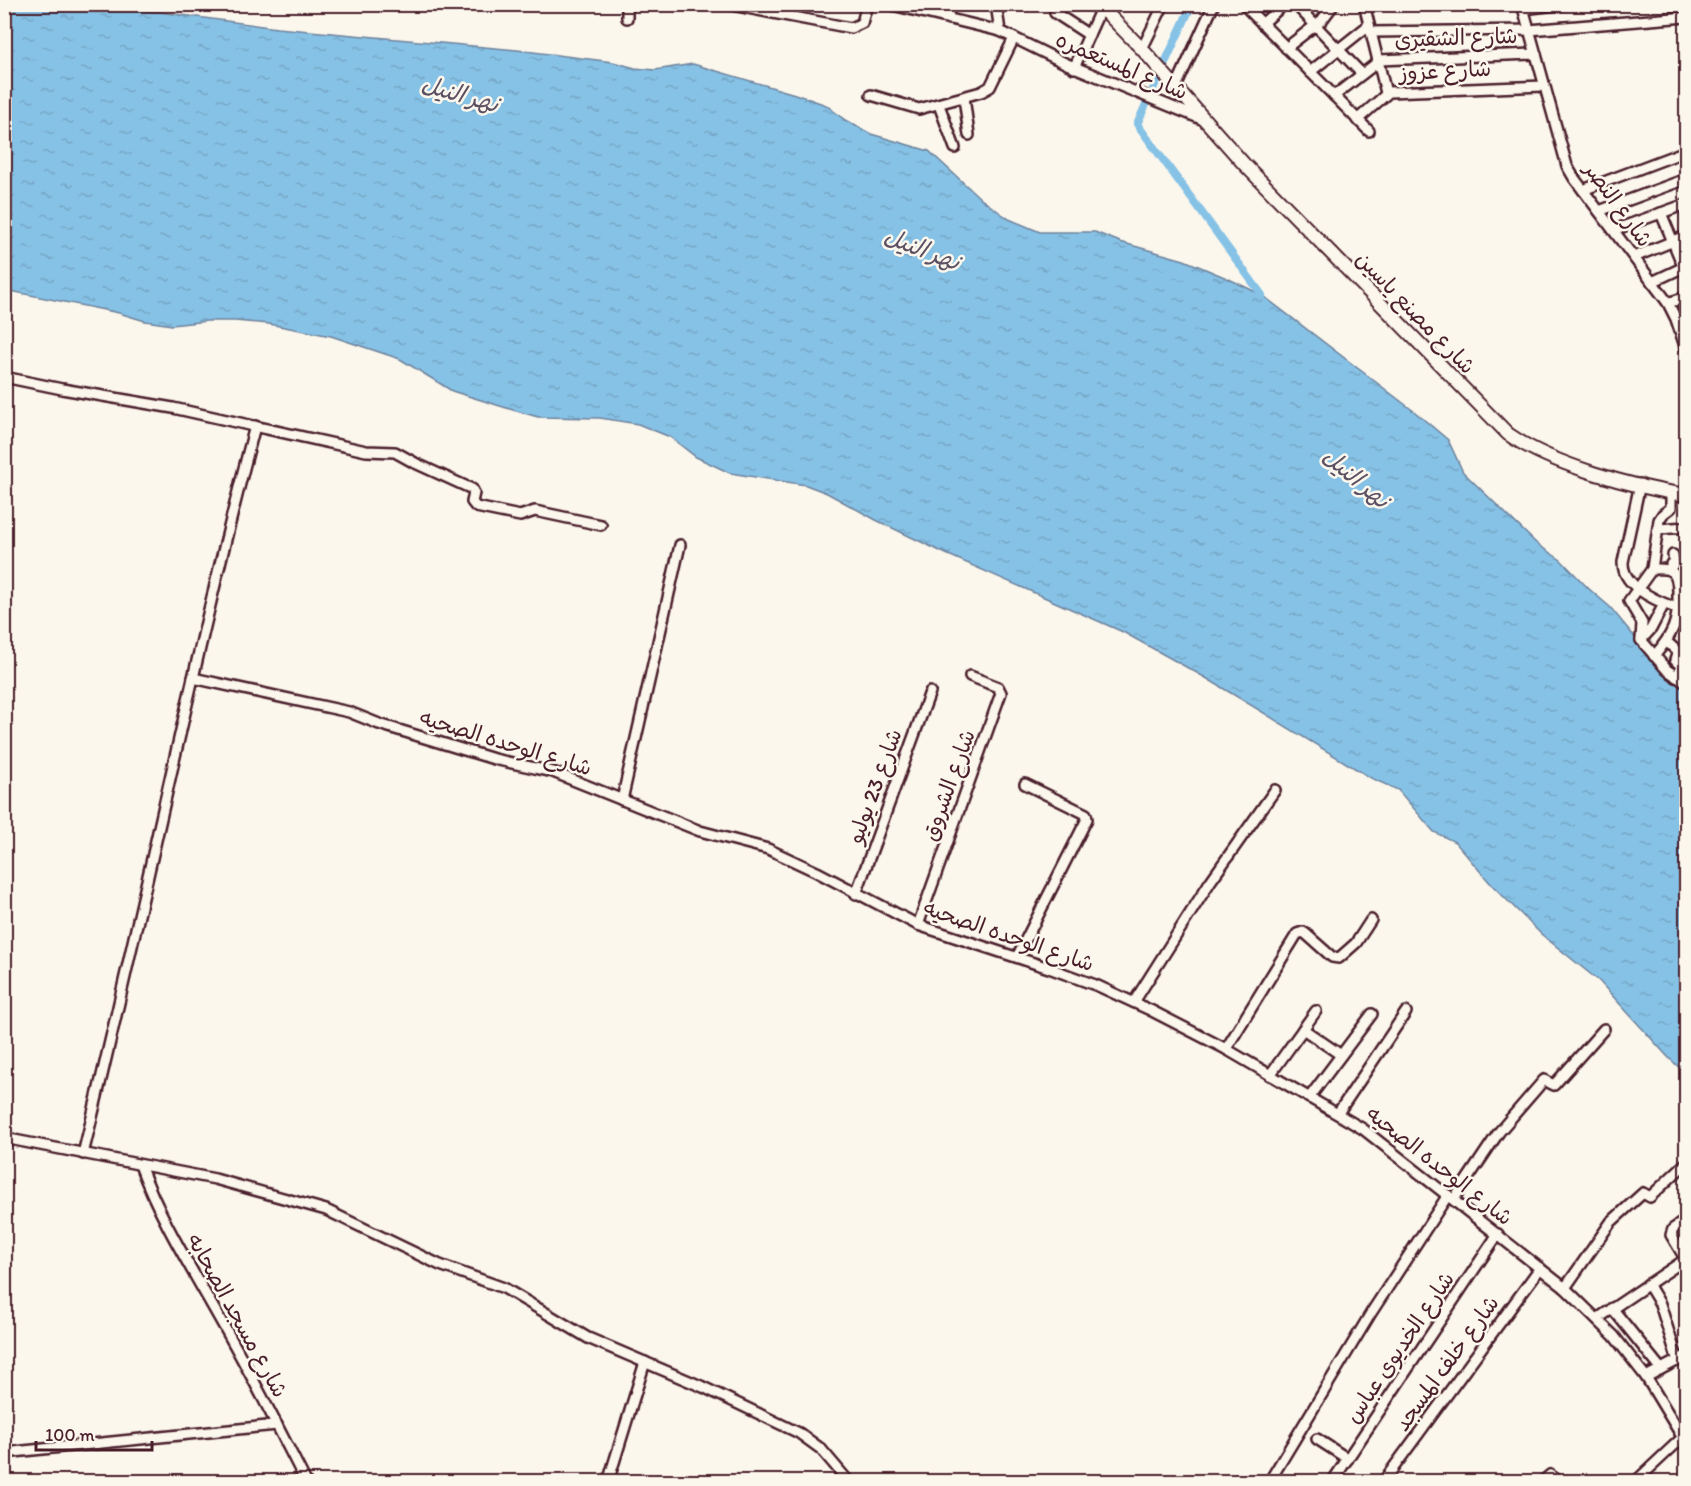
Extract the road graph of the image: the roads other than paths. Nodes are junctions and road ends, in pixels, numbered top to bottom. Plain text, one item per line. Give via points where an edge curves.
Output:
1 (627, 4) edge
2 (726, 4) edge
3 (867, 4) edge
4 (888, 4) edge
5 (947, 4) edge
6 (996, 4) edge
7 (1164, 4) edge
8 (1214, 4) edge
9 (1243, 4) edge
10 (1284, 4) edge
11 (1295, 4) edge
12 (1334, 4) edge
13 (1565, 4) edge
14 (1365, 5) edge
15 (1099, 6) edge
16 (1523, 7) edge
17 (1055, 13) dead end
18 (1686, 17) edge
19 (627, 18) dead end
20 (949, 19) junction
21 (1262, 24) junction
22 (1315, 26) junction
23 (1370, 28) junction
24 (1529, 30) junction
25 (1000, 31) junction
26 (1089, 35) junction
27 (1014, 38) junction
28 (1286, 48) junction
29 (1338, 50) junction
30 (1147, 54) junction
31 (1536, 54) junction
32 (1378, 61) junction
33 (1074, 68) junction
34 (1310, 72) junction
35 (1362, 74) junction
36 (1172, 82) junction
37 (1544, 86) junction
38 (1386, 93) junction
39 (871, 95) dead end
40 (1334, 96) junction
41 (964, 97) junction
42 (939, 105) junction
43 (1204, 120) junction
44 (1357, 120) junction
45 (1369, 131) dead end
46 (969, 135) dead end
47 (955, 148) dead end
48 (1686, 151) edge
49 (1686, 179) edge
50 (1583, 190) junction
51 (1686, 204) edge
52 (1599, 211) junction
53 (1661, 213) junction
54 (1614, 230) junction
55 (1686, 236) edge
56 (1673, 241) junction
57 (1634, 257) junction
58 (1686, 269) edge
59 (1652, 282) junction
60 (1686, 297) edge
61 (1668, 303) junction
62 (1686, 349) edge
63 (4, 376) edge
64 (255, 426) junction
65 (1640, 484) junction
66 (1671, 493) junction
67 (1686, 495) edge
68 (601, 525) dead end
69 (1686, 526) edge
70 (1659, 529) junction
71 (680, 545) dead end
72 (1673, 555) dead end
73 (1652, 569) junction
74 (1671, 571) junction
75 (1638, 588) junction
76 (1664, 604) junction
77 (1683, 610) edge
78 (1641, 640) junction
79 (1667, 642) junction
80 (1682, 649) edge
81 (1654, 656) junction
82 (970, 676) dead end
83 (1676, 677) junction
84 (193, 678) junction
85 (1686, 683) edge
86 (930, 692) dead end
87 (1025, 784) dead end
88 (1275, 790) dead end
89 (622, 800) junction
90 (855, 894) junction
91 (1371, 920) dead end
92 (918, 926) junction
93 (1017, 957) junction
94 (1134, 1002) junction
95 (1316, 1011) dead end
96 (1406, 1012) dead end
97 (1372, 1014) dead end
98 (1303, 1029) junction
99 (1604, 1029) dead end
100 (1226, 1049) junction
101 (1341, 1055) junction
102 (1270, 1075) junction
103 (1309, 1098) junction
104 (1338, 1113) junction
105 (4, 1138) edge
106 (83, 1154) junction
107 (1686, 1163) edge
108 (140, 1165) junction
109 (1451, 1197) junction
110 (1686, 1220) edge
111 (1497, 1234) junction
112 (1686, 1259) edge
113 (1540, 1268) junction
114 (1648, 1284) junction
115 (1565, 1288) junction
116 (1612, 1308) junction
117 (1597, 1318) junction
118 (1682, 1359) edge
119 (645, 1362) junction
120 (1661, 1370) junction
121 (1647, 1377) junction
122 (277, 1425) junction
123 (1317, 1439) dead end
124 (1684, 1441) edge
125 (4, 1453) edge
126 (1348, 1459) junction
127 (1272, 1476) dead end
128 (1544, 1479) edge
129 (306, 1482) edge
130 (608, 1482) edge
131 (849, 1482) edge
132 (1332, 1482) edge
133 (1383, 1482) edge
134 (1560, 1482) edge
135 (1635, 1482) edge

1 - 19 street
2 - 3 street via 851,28 862,23
4 - 20 street, شارع المستعمره
5 - 20 street
6 - 25 street
7 - 30 street
8 - 36 street
9 - 21 street
10 - 21 street
11 - 22 street
12 - 22 street
13 - 16 street
14 - 23 street
15 - 26 street
15 - 30 main road, شارع مصنع ياسين
16 - 24 street, شارع النصر
17 - 26 street
18 - 24 street
20 - 25 street, شارع المستعمره
21 - 28 street
22 - 28 street
22 - 29 street
23 - 24 street
23 - 29 street
23 - 32 street
24 - 31 street, شارع النصر
25 - 27 street, شارع المستعمره
26 - 33 street
27 - 33 street, شارع المستعمره
27 - 41 street via 990,87
28 - 34 street
29 - 34 street
29 - 35 street
30 - 36 main road, شارع مصنع ياسين
31 - 32 street, شارع الشقيرى
31 - 37 street, شارع النصر
32 - 35 street, شارع الشقيرى
32 - 38 street
33 - 43 street, شارع المستعمره
34 - 40 street
35 - 40 street, شارع الشقيرى
36 - 43 main road, شارع مصنع ياسين
37 - 38 street, شارع عزوز
37 - 50 street, شارع النصر via 1567,166
38 - 44 street, شارع عزوز
39 - 42 street via 916,109
40 - 44 street
41 - 42 street
41 - 46 street
42 - 47 street
43 - 65 main road, شارع مصنع ياسين via 1508,434 1536,452
44 - 45 street
48 - 50 street
49 - 52 street
50 - 52 street, شارع النصر
51 - 53 street
52 - 54 street, شارع النصر
53 - 54 street
53 - 56 street
54 - 57 street, شارع النصر
55 - 56 street
56 - 57 street
56 - 58 street
57 - 59 street, شارع النصر
58 - 59 street
59 - 61 street, شارع النصر
60 - 61 street
61 - 62 street, شارع النصر
63 - 64 street
64 - 68 street via 366,451 395,452 472,489 476,507 520,516 535,511
64 - 84 street
65 - 66 main road, شارع مصنع ياسين
65 - 75 street via 1623,568
66 - 67 main road, شارع مصنع ياسين
66 - 70 street via 1671,508 1660,517
69 - 70 street
70 - 73 street
71 - 89 street
72 - 74 street
73 - 74 street
73 - 75 street
74 - 77 street
75 - 76 street
75 - 78 street via 1629,597 1629,603 1642,623
76 - 77 street
76 - 78 street
77 - 79 street
78 - 81 street
79 - 80 street
79 - 81 street
80 - 83 street via 1675,660 1682,667
81 - 83 street
82 - 92 street, شارع الشروق via 998,687 1001,693
83 - 85 street
84 - 89 street, شارع الوحده الصحيه via 349,712 494,759 553,772
84 - 106 street
86 - 90 street, شارع 23 يوليو
87 - 93 street via 1086,814 1087,819
88 - 94 street via 1210,882
89 - 90 street, شارع الوحده الصحيه via 700,831 768,849
90 - 92 street, شارع الوحده الصحيه
91 - 100 street via 1356,943 1339,958 1332,957 1303,932 1297,934
92 - 93 street, شارع الوحده الصحيه
93 - 94 street, شارع الوحده الصحيه
94 - 100 street, شارع الوحده الصحيه
95 - 98 street
96 - 104 street
97 - 101 street
98 - 101 street
98 - 102 street
99 - 109 street via 1554,1085 1544,1080
100 - 102 street, شارع الوحده الصحيه
101 - 103 street
102 - 103 street, شارع الوحده الصحيه
103 - 104 street, شارع الوحده الصحيه
104 - 109 street, شارع الوحده الصحيه
105 - 106 street
106 - 108 street
107 - 115 street via 1650,1197 1643,1193 1617,1216
108 - 119 street via 216,1179 326,1210 440,1265 504,1288 579,1334
108 - 122 street, شارع مسجد الصحابه via 168,1230
109 - 111 street, شارع الوحده الصحيه
109 - 127 street via 1371,1313
110 - 112 street via 1671,1234
111 - 113 street, شارع الوحده الصحيه
111 - 126 street, شارع الخديوى عباس
112 - 114 street
113 - 115 street, شارع الوحده الصحيه
113 - 133 street, شارع خلف المسجد
114 - 116 street
114 - 118 street
115 - 117 street, شارع الوحده الصحيه
116 - 117 street
116 - 120 street
117 - 121 street, شارع الوحده الصحيه
118 - 120 street
119 - 130 street
119 - 131 street via 799,1433 821,1449
120 - 121 street
121 - 124 street, شارع الوحده الصحيه
122 - 125 street
122 - 129 street, شارع مسجد الصحابه
123 - 126 street
124 - 135 street
126 - 132 street, شارع الخديوى عباس
128 - 134 street via 1554,1476

